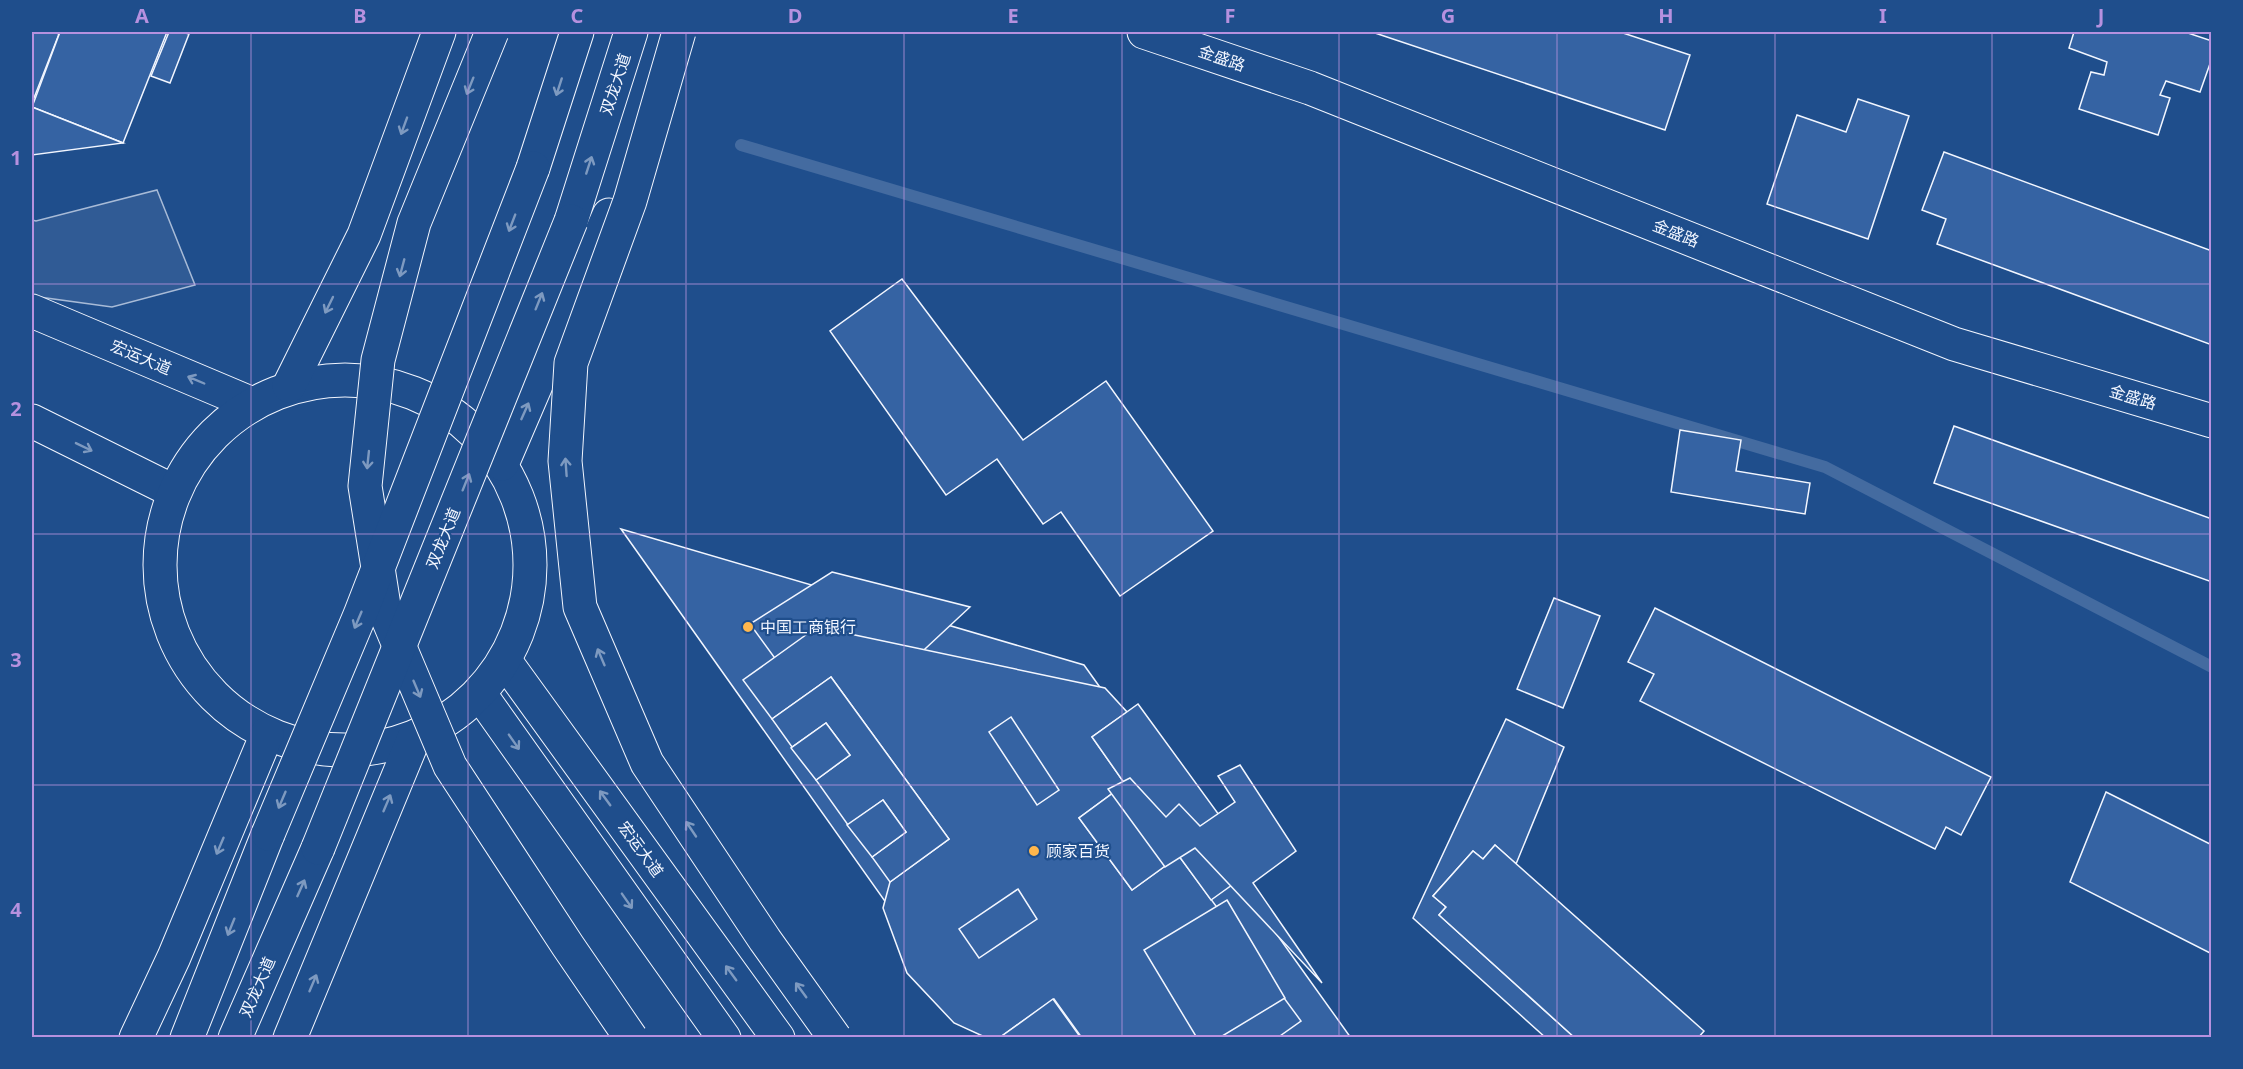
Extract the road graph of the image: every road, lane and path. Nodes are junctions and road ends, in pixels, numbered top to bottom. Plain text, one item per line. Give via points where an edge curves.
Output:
1 (439, 32) edge
2 (492, 32) edge
3 (577, 32) edge
4 (631, 32) edge
5 (679, 32) edge
6 (684, 32) edge
7 (1144, 32) edge
8 (32, 311) edge
9 (289, 386) junction
10 (250, 403) junction
11 (32, 421) edge
12 (2211, 421) edge
13 (502, 464) junction
14 (172, 491) junction
15 (505, 661) junction
16 (480, 694) junction
17 (267, 734) junction
18 (414, 738) junction
19 (136, 1038) edge
20 (187, 1038) edge
21 (235, 1038) edge
22 (290, 1038) edge
23 (631, 1038) edge
24 (724, 1038) edge
25 (778, 1038) edge
26 (835, 1038) edge

1 -> 9 main road via 364,235
2 -> 23 main road, bridge via 414,223 378,360 365,486 385,612 450,766
3 -> 20 main road, bridge via 533,168 360,615
21 -> 4 main road, 双龙大道, bridge via 318,848 571,221
26 -> 5 main road, bridge via 647,763 580,607 565,461 571,363 630,201
13 -> 6 main road
7 - 12 main road, 金盛路 via 1310,88 1954,344
10 -> 8 main road, 宏运大道
9 - 10 main road
9 - 13 main road via 349,378 409,389 461,419
10 - 14 main road via 204,441
11 -> 14 main road
13 - 15 main road via 524,514 532,568 523,622
14 - 17 main road via 159,548 164,607 186,662 224,706
15 - 16 main road
25 -> 15 main road, 宏运大道
16 - 18 main road via 449,720
16 -> 24 main road
17 - 18 main road via 315,749 365,750
17 -> 19 main road
22 -> 18 main road

